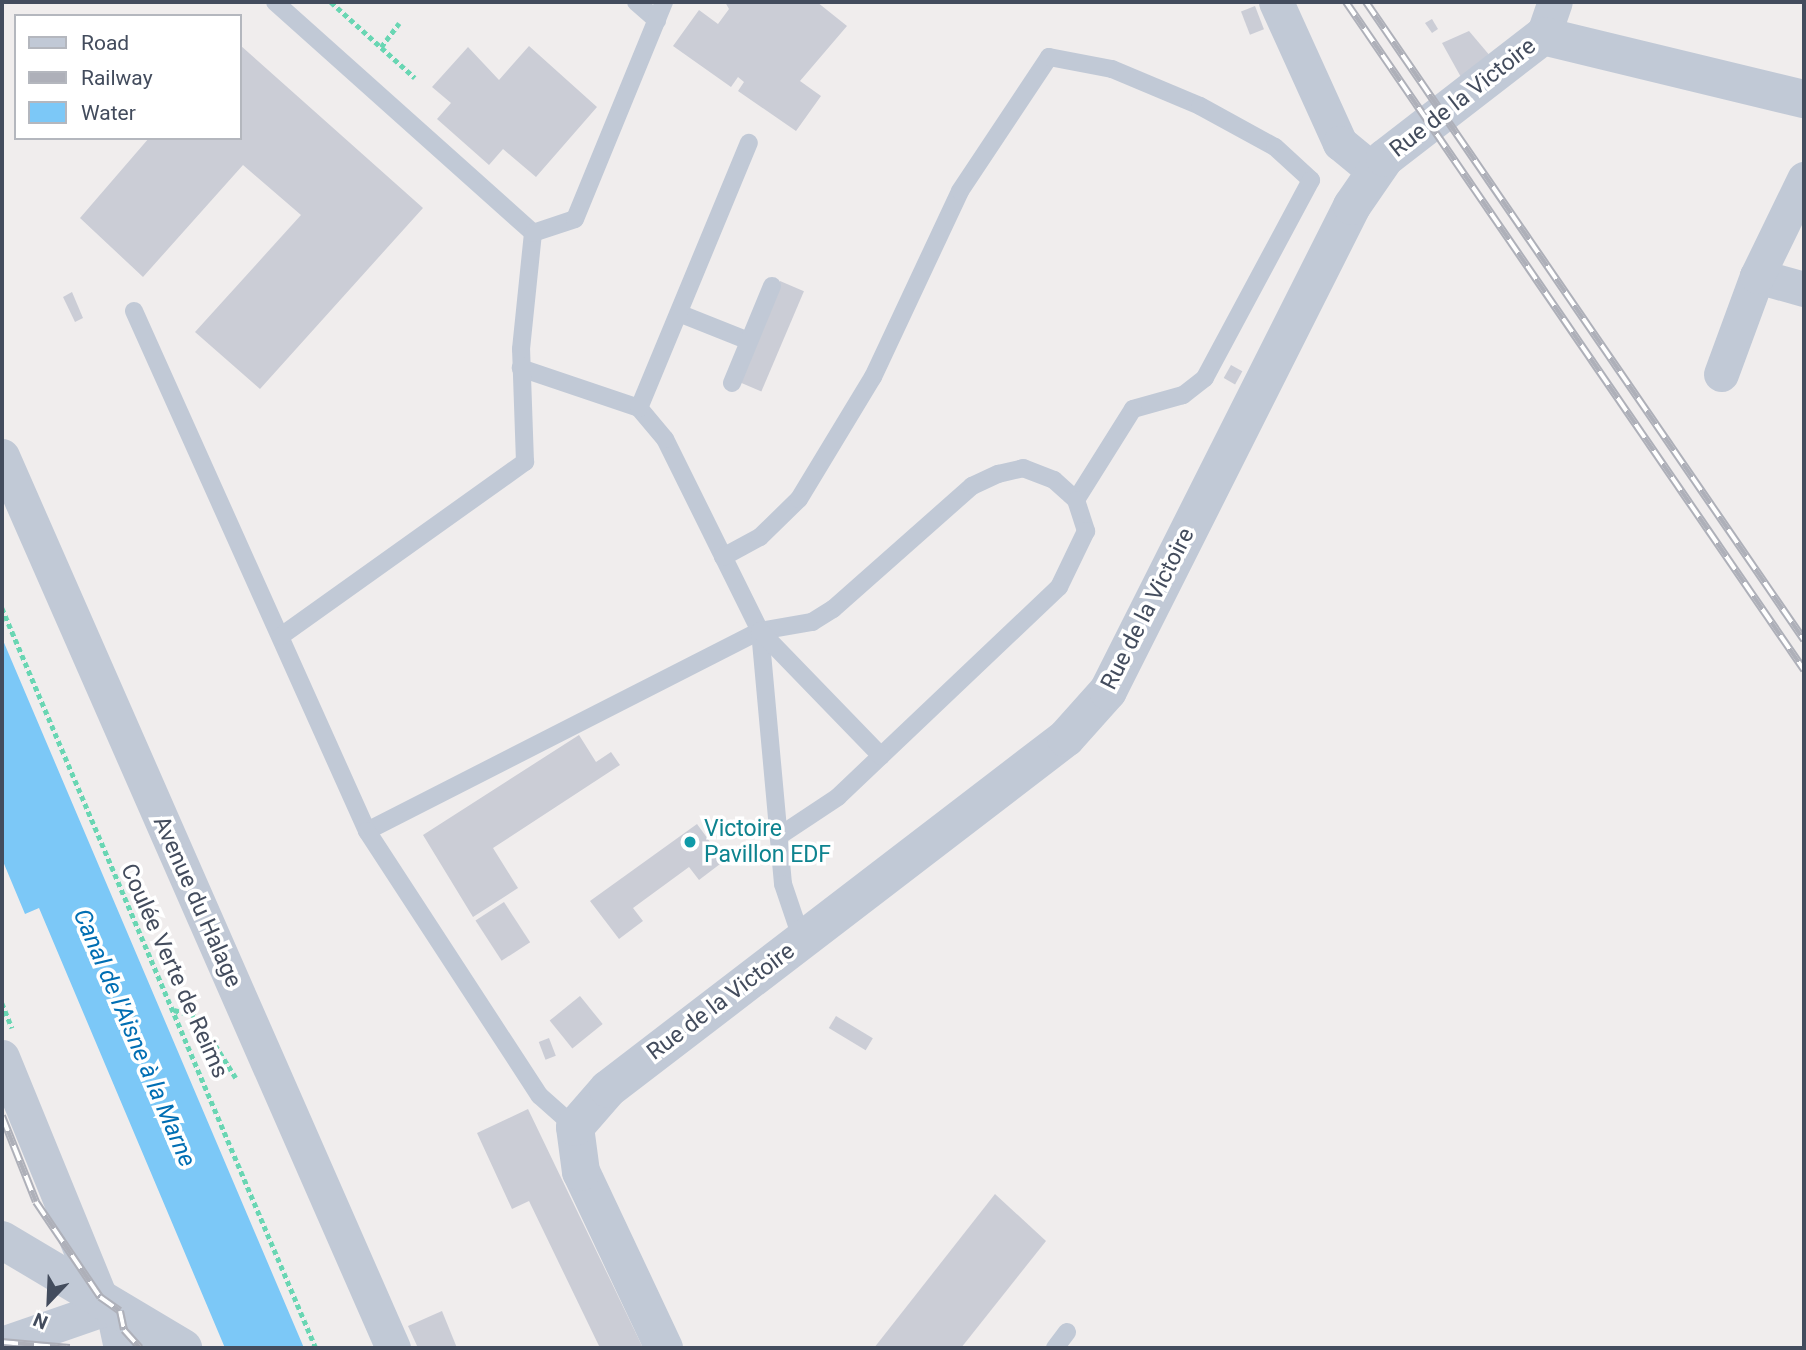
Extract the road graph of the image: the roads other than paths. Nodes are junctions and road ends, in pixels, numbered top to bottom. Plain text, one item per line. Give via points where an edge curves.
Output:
1 (275, 2) edge
2 (636, 2) edge
3 (664, 2) edge
4 (1276, 2) edge
5 (1549, 19) edge
6 (657, 20) junction
7 (1804, 99) edge
8 (750, 143) dead end
9 (1374, 171) junction
10 (1804, 179) edge
11 (533, 233) junction
12 (1757, 276) junction
13 (772, 286) dead end
14 (1804, 289) edge
15 (134, 311) dead end
16 (681, 314) junction
17 (749, 341) junction
18 (522, 369) junction
19 (1720, 374) dead end
20 (732, 383) dead end
21 (639, 408) junction
22 (2, 456) edge
23 (1076, 500) junction
24 (723, 557) junction
25 (760, 631) junction
26 (281, 636) junction
27 (881, 756) junction
28 (368, 831) junction
29 (779, 836) junction
30 (802, 940) junction
31 (2, 1057) edge
32 (575, 1127) junction
33 (2, 1240) edge
34 (112, 1306) junction
35 (1067, 1332) dead end
36 (134, 1338) edge
37 (2, 1344) edge
38 (183, 1348) edge
39 (393, 1348) edge
40 (664, 1348) edge
41 (1055, 1348) edge

1 - 11 lane
2 - 6 lane
3 - 6 lane
4 - 9 street via 1340,143
5 - 7 street, Rue de la Victoire
5 - 9 street, Rue de la Victoire
6 - 11 lane via 575,219
8 - 16 lane
9 - 30 street, Rue de la Victoire via 1108,691 1066,738
10 - 12 street
11 - 18 lane
12 - 14 street
12 - 19 street
13 - 17 lane
15 - 26 lane
16 - 17 lane
16 - 21 lane
17 - 20 lane
18 - 21 lane
18 - 26 lane via 526,462
21 - 24 lane via 665,439
22 - 39 street, Avenue du Halage
23 - 24 lane via 1133,409 1183,395 1205,378 1311,180 1275,147 1200,106 1112,69 1049,57 960,191 873,377 799,499 760,537
23 - 25 lane via 1054,480 1023,468 998,474 972,486 833,609 812,622
23 - 27 lane via 1086,531 1059,587
24 - 25 lane
25 - 27 lane
25 - 28 lane
25 - 29 lane
26 - 28 lane
27 - 29 lane via 838,797
28 - 32 lane via 540,1096
29 - 30 lane via 783,884
30 - 32 street, Rue de la Victoire via 608,1088
31 - 34 street via 100,1297
32 - 40 street via 581,1172
33 - 34 street
34 - 36 street
34 - 37 street
35 - 41 lane
36 - 38 street

